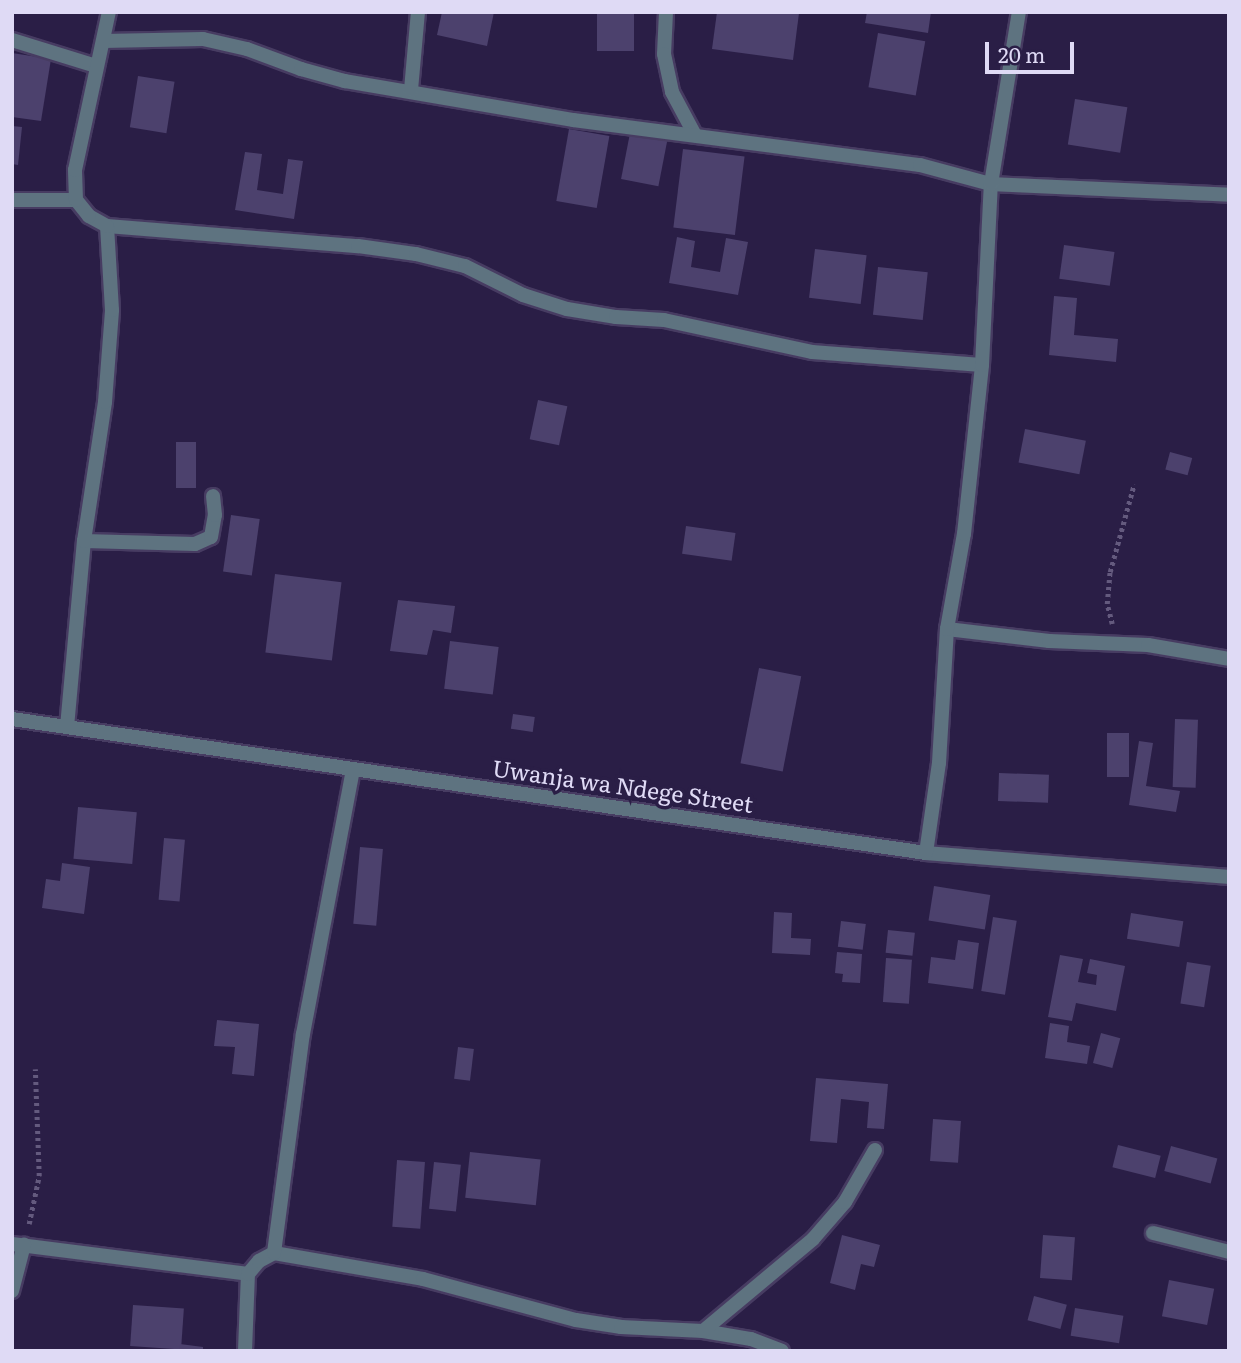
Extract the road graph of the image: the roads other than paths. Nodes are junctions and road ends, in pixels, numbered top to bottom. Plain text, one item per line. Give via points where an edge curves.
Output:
1 (109, 12) edge
2 (418, 12) edge
3 (666, 12) edge
4 (1019, 12) edge
5 (12, 40) edge
6 (103, 41) junction
7 (96, 66) junction
8 (411, 90) junction
9 (695, 135) junction
10 (991, 184) junction
11 (1229, 195) edge
12 (12, 200) edge
13 (76, 200) junction
14 (107, 226) junction
15 (982, 365) junction
16 (212, 496) dead end
17 (84, 541) junction
18 (947, 629) junction
19 (1229, 659) edge
20 (12, 719) edge
21 (67, 727) junction
22 (353, 770) junction
23 (926, 853) junction
24 (1229, 877) edge
25 (875, 1150) dead end
26 (1153, 1233) dead end
27 (18, 1245) edge
28 (1229, 1252) edge
29 (274, 1253) junction
30 (248, 1274) junction
31 (12, 1291) edge
32 (703, 1331) junction
33 (244, 1351) edge
34 (782, 1351) edge

1 - 6 street
2 - 8 street
3 - 9 street via 664,54 672,92
4 - 10 street
5 - 7 street
6 - 7 street
6 - 8 street via 203,39 345,81
7 - 13 street via 75,170
8 - 9 street via 573,120
9 - 10 street via 919,165
10 - 11 street
10 - 15 street
12 - 13 street
13 - 14 street via 89,216
14 - 15 street via 416,254 465,266 523,295 567,309 664,320 812,352
14 - 17 street via 112,310 105,402
15 - 18 street via 964,534
16 - 17 street via 211,537 195,544
17 - 21 street
18 - 19 street via 1038,640 1116,642
18 - 23 street via 939,764
20 - 21 street, Uwanja wa Ndege Street
21 - 22 street, Uwanja wa Ndege Street
22 - 23 street, Uwanja wa Ndege Street
22 - 29 street via 303,1034
23 - 24 street, Uwanja wa Ndege Street
25 - 32 street via 845,1202 813,1240
26 - 28 street
27 - 30 street
27 - 31 street
29 - 30 street
29 - 32 street via 422,1279 576,1320
30 - 33 street
32 - 34 street via 751,1339

